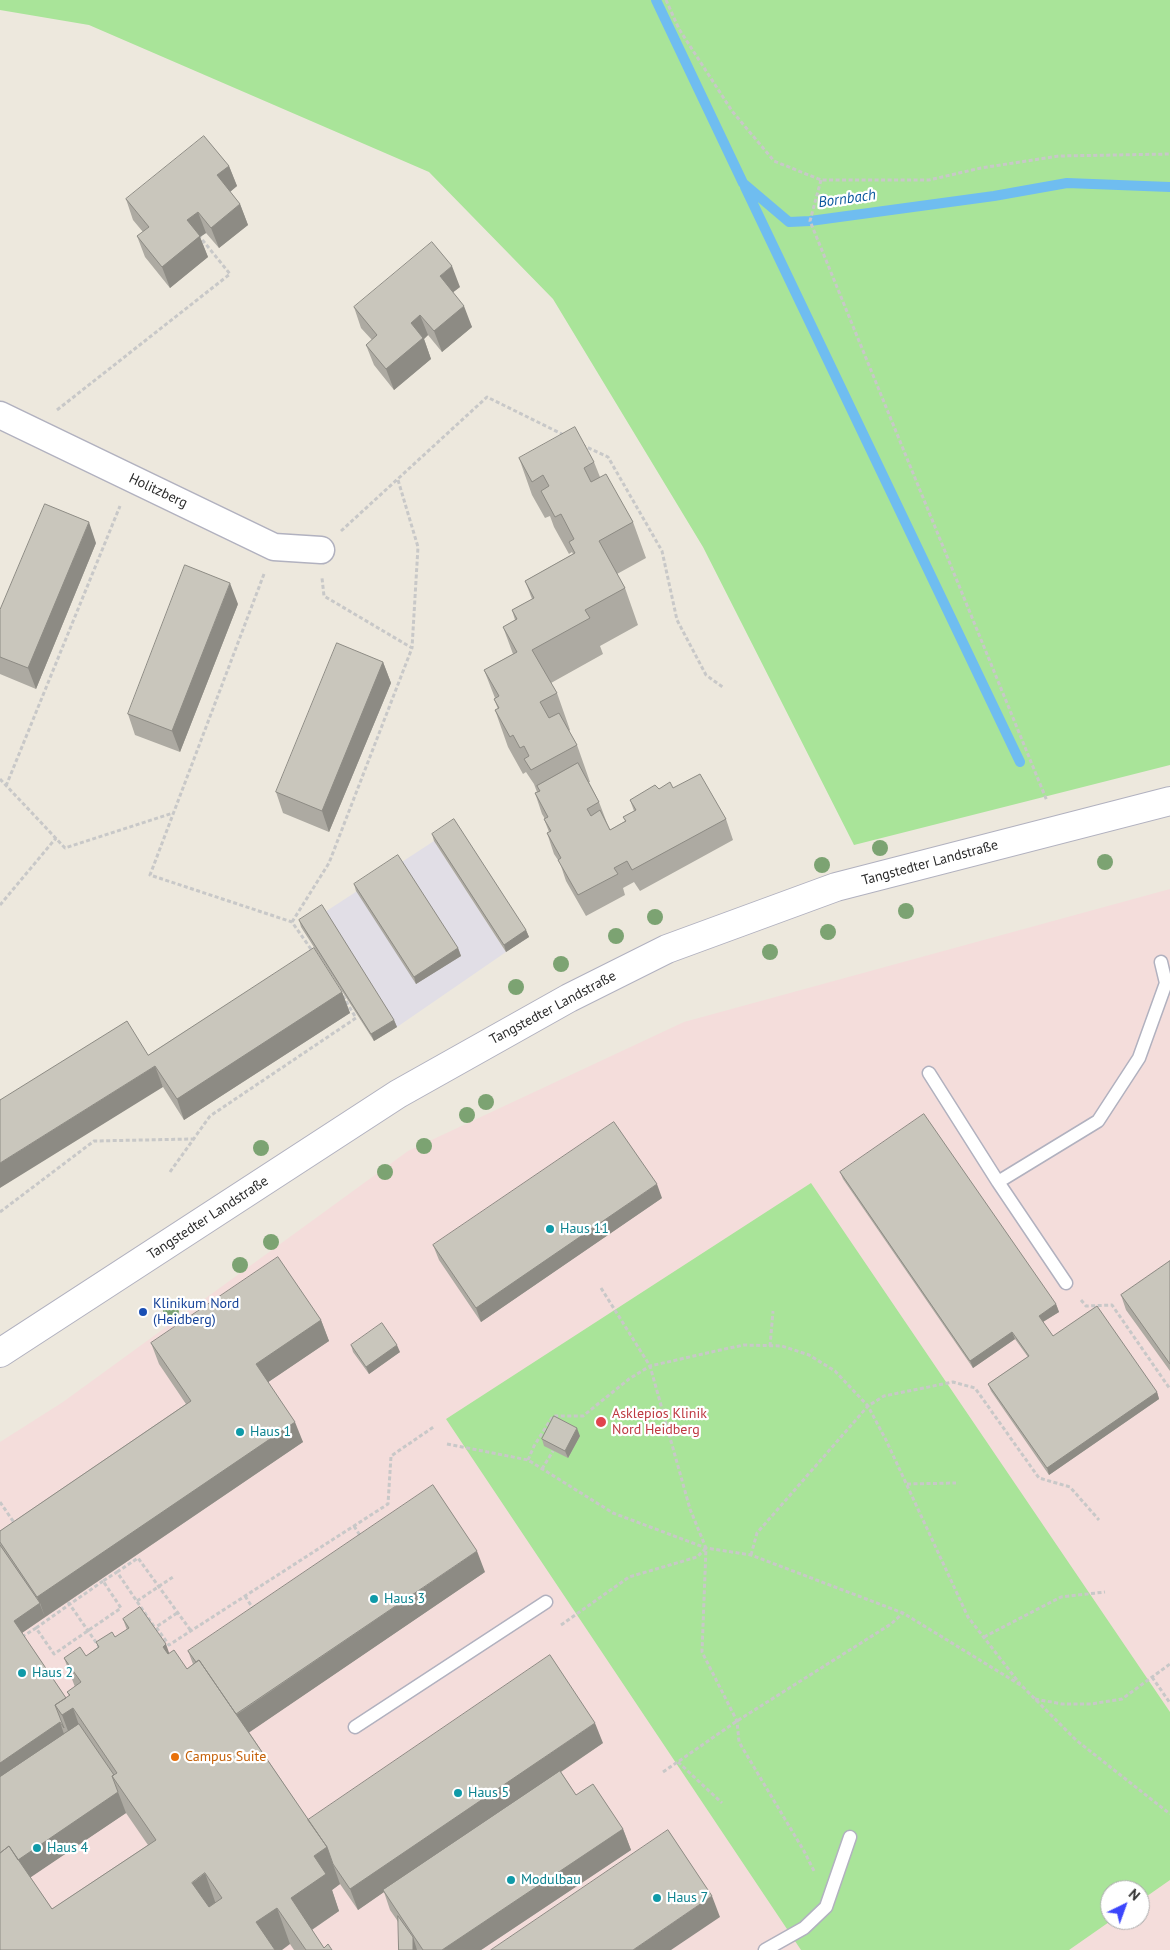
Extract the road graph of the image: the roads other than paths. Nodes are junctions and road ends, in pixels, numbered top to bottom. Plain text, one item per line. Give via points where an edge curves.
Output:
1 (0, 415) edge
2 (321, 550) road end
3 (1170, 802) edge
4 (1161, 962) dead end
5 (929, 1073) dead end
6 (998, 1182) junction
7 (1066, 1283) road end
8 (0, 1353) edge
9 (546, 1602) dead end
10 (355, 1727) dead end
11 (850, 1837) dead end
12 (765, 1950) edge

1 - 2 street, Holitzberg via 274,547
3 - 8 street, Tangstedter Landstraße via 836,887 658,953 569,998 398,1094
4 - 6 lane via 1166,983 1139,1058 1098,1121
5 - 6 lane
6 - 7 lane
9 - 10 lane
11 - 12 lane via 826,1907 804,1928

